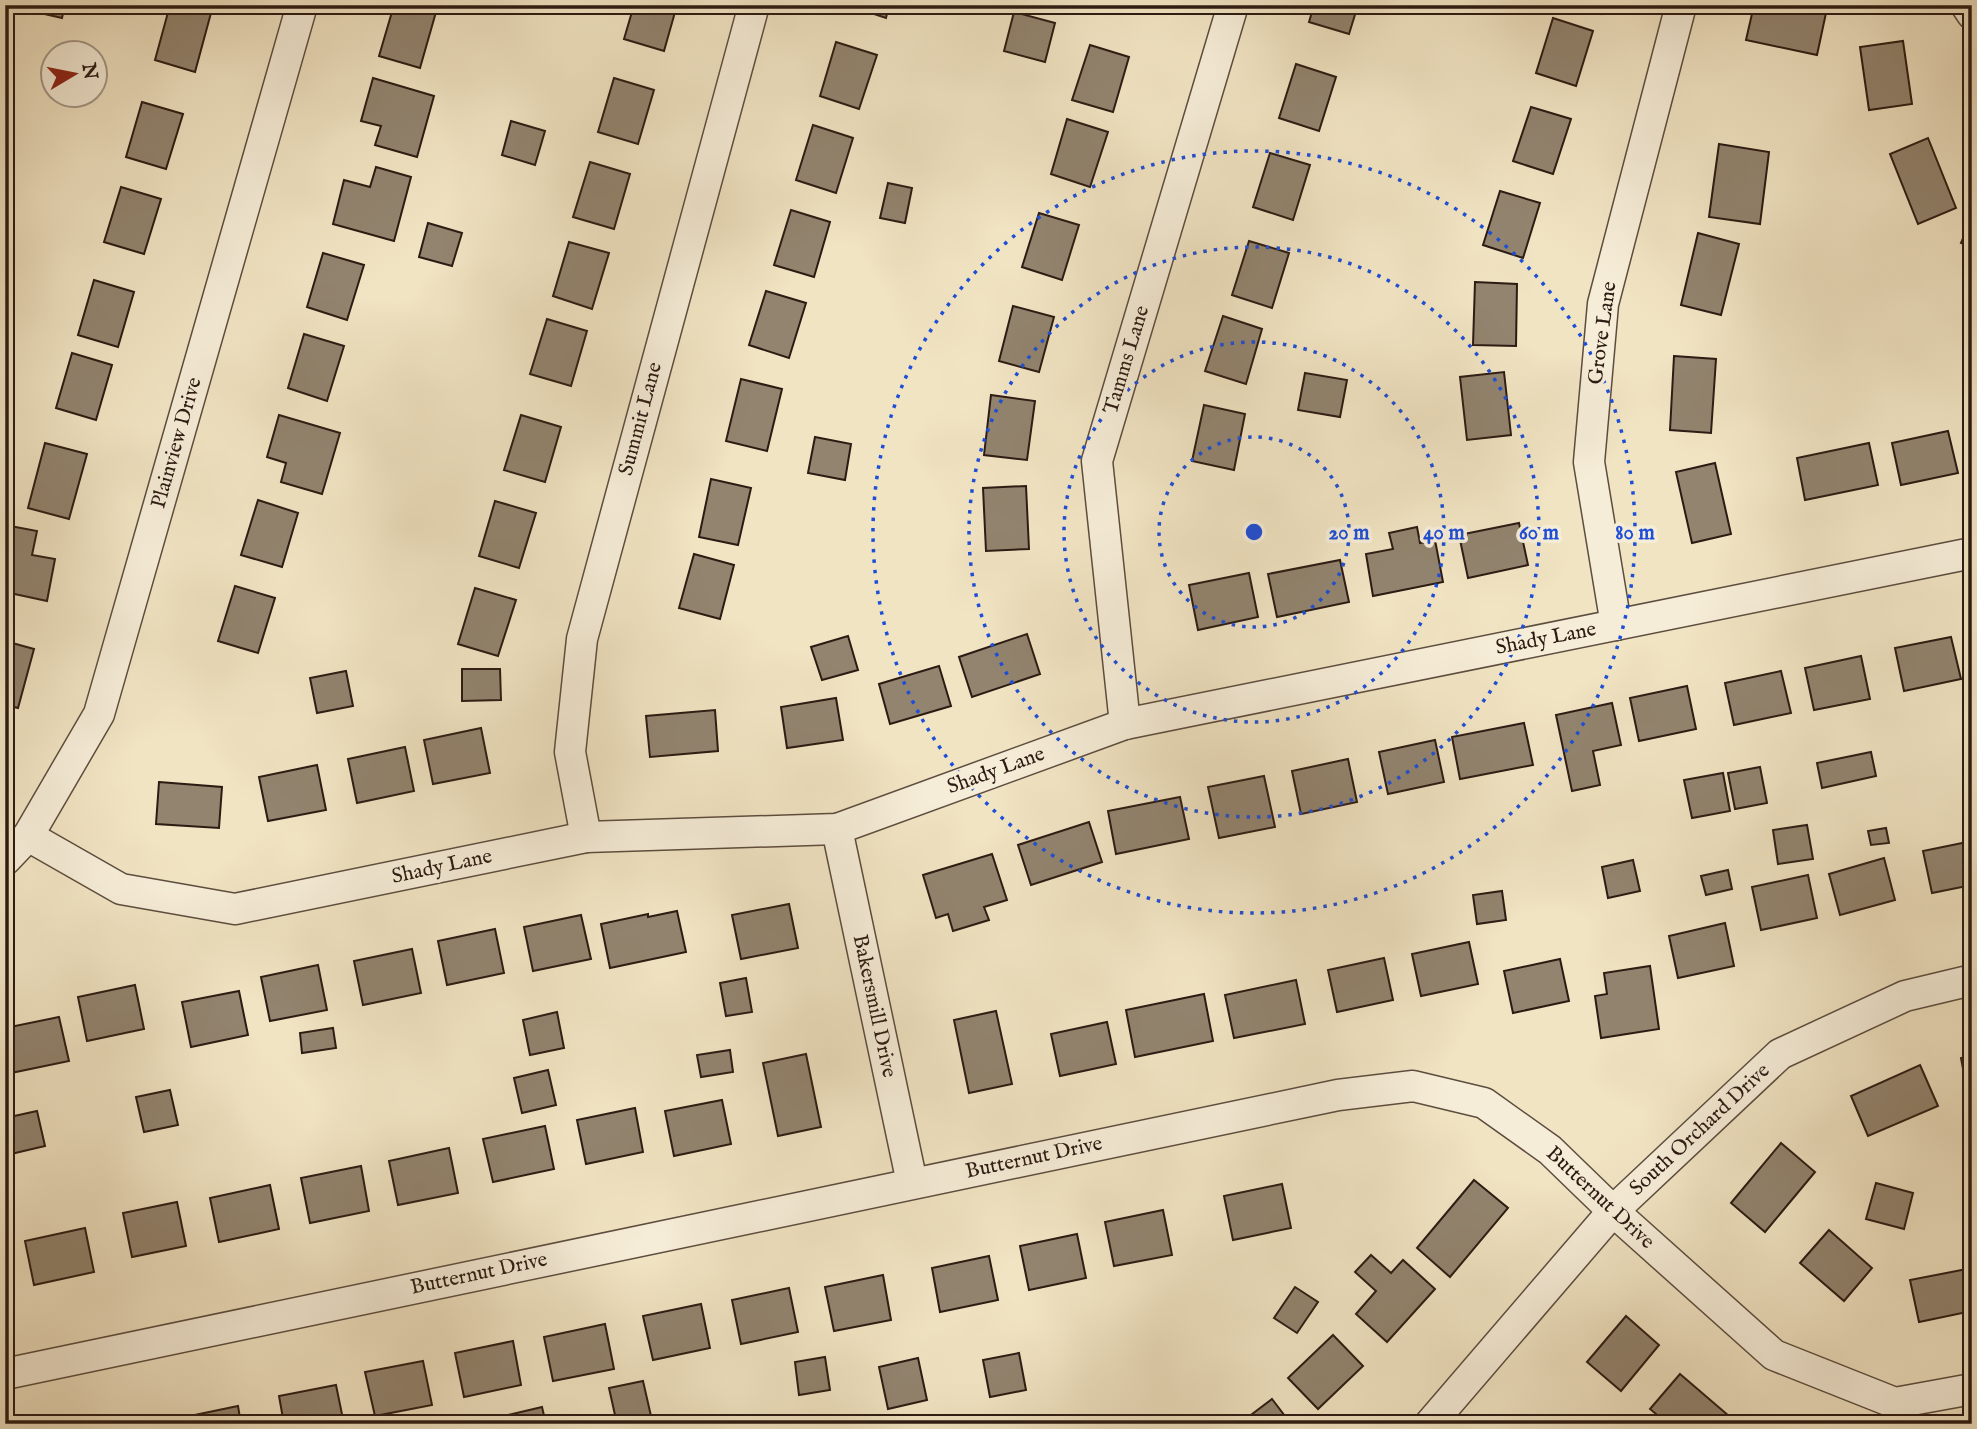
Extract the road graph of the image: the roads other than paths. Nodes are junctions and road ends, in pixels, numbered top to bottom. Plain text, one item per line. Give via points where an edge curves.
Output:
1 (302, 5) edge
2 (754, 5) edge
3 (1233, 5) edge
4 (1681, 5) edge
5 (1966, 5) edge
6 (1972, 14) edge
7 (1972, 553) edge
8 (1616, 625) junction
9 (1125, 724) junction
10 (836, 829) junction
11 (28, 836) junction
12 (586, 837) junction
13 (5, 860) edge
14 (1972, 980) edge
15 (912, 1183) junction
16 (1613, 1211) junction
17 (5, 1374) edge
18 (1972, 1389) edge
19 (1430, 1424) edge

1 - 11 street, Plainview Drive via 99,714
2 - 12 street, Summit Lane via 582,639 570,752
3 - 9 street, Tamms Lane via 1097,461
4 - 8 street, Grove Lane via 1603,304 1589,462
5 - 6 street
7 - 8 street, Shady Lane
8 - 9 street, Shady Lane
9 - 10 street, Shady Lane
10 - 12 street, Shady Lane
10 - 15 street, Bakersmill Drive
11 - 12 street, Shady Lane via 121,889 235,909
11 - 13 street, Plainview Drive
14 - 16 street, South Orchard Drive via 1905,996 1780,1054
15 - 16 street, Butternut Drive via 1338,1095 1413,1086 1484,1103 1550,1150
15 - 17 street, Butternut Drive
16 - 18 street, Butternut Drive via 1774,1355 1895,1402
16 - 19 street, South Orchard Drive

